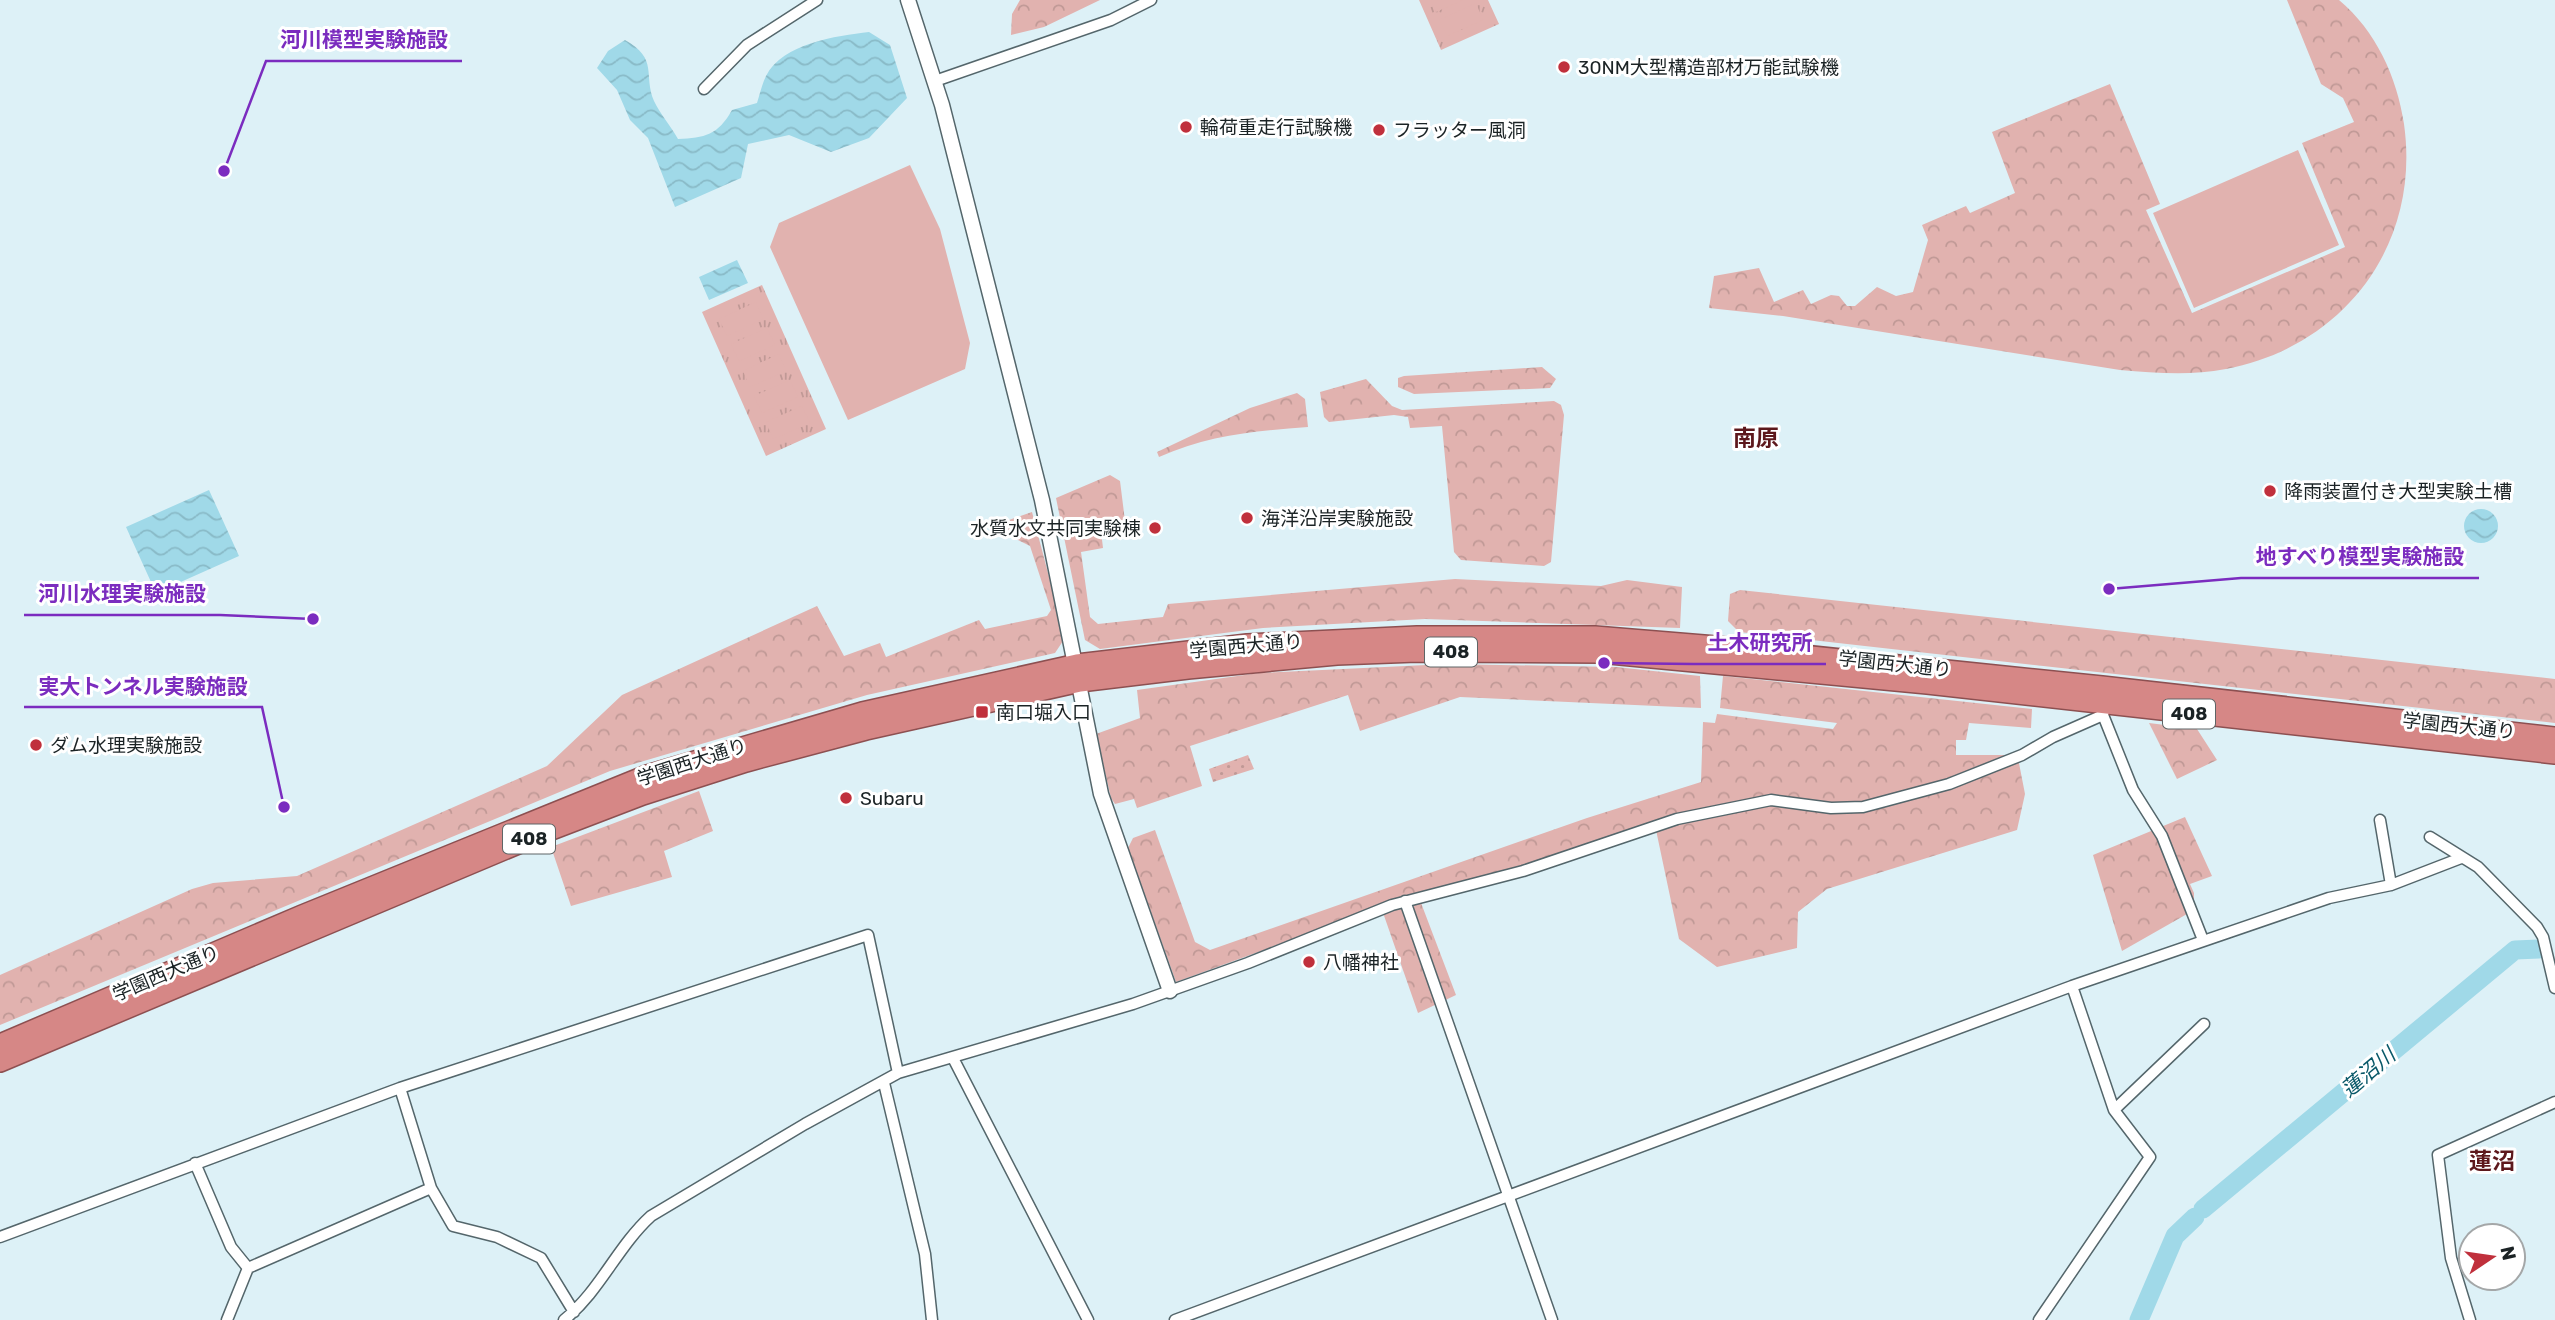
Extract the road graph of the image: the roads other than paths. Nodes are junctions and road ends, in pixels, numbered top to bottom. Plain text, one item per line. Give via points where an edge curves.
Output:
1 (817, 0) edge
2 (908, 0) edge
3 (1151, 0) edge
4 (935, 81) junction
5 (704, 89) dead end
6 (1079, 673) junction
7 (2104, 710) junction
8 (2555, 737) edge
9 (750, 752) junction
10 (2555, 754) edge
11 (2380, 820) dead end
12 (2430, 837) dead end
13 (2461, 858) junction
14 (2391, 886) junction
15 (1405, 901) junction
16 (2555, 936) edge
17 (2543, 937) junction
18 (2203, 940) junction
19 (2072, 986) junction
20 (2555, 988) edge
21 (1170, 991) junction
22 (2204, 1024) dead end
23 (0, 1044) edge
24 (953, 1058) junction
25 (0, 1062) edge
26 (898, 1073) junction
27 (884, 1083) junction
28 (400, 1088) junction
29 (2555, 1102) edge
30 (2114, 1110) junction
31 (195, 1163) junction
32 (431, 1188) junction
33 (1508, 1198) junction
34 (0, 1237) edge
35 (248, 1268) junction
36 (574, 1312) junction
37 (227, 1320) edge
38 (564, 1320) edge
39 (932, 1320) edge
40 (1088, 1320) edge
41 (1175, 1320) edge
42 (1552, 1320) edge
43 (2039, 1320) edge
44 (2470, 1320) edge

1 - 5 street via 747,45
2 - 4 street
3 - 4 street via 1111,20
4 - 6 street via 1042,500
6 - 7 highway, 学園西大通り / 408 via 1337,655 1612,654 1927,684
6 - 8 highway, 学園西大通り / 408 via 1247,644 1595,636
6 - 9 highway, 学園西大通り / 408 via 862,712
6 - 21 street via 1101,794
7 - 10 highway, 学園西大通り / 408
7 - 15 street via 2022,755 1949,784 1877,804 1849,808 1786,801 1756,803 1677,819 1523,872
7 - 18 street via 2133,790 2162,836
9 - 23 highway, 学園西大通り / 408 via 635,780
9 - 25 highway, 学園西大通り / 408 via 549,831
11 - 14 street
12 - 13 street
13 - 14 street
13 - 17 street via 2489,876
14 - 18 street via 2329,898
15 - 21 street
15 - 33 street
16 - 17 street
17 - 20 street
18 - 19 street
19 - 30 street
19 - 33 street
21 - 24 street
22 - 30 street
24 - 26 street
24 - 40 street
26 - 27 street
26 - 28 street via 868,935
27 - 36 street via 805,1124 651,1216
27 - 39 street via 925,1254
28 - 31 street
28 - 32 street
29 - 44 street via 2438,1155 2451,1258
30 - 43 street via 2150,1157
31 - 34 street
31 - 35 street via 231,1247
32 - 35 street
32 - 36 street via 453,1226 497,1237 541,1258
33 - 41 street
33 - 42 street
35 - 37 street
36 - 38 street

